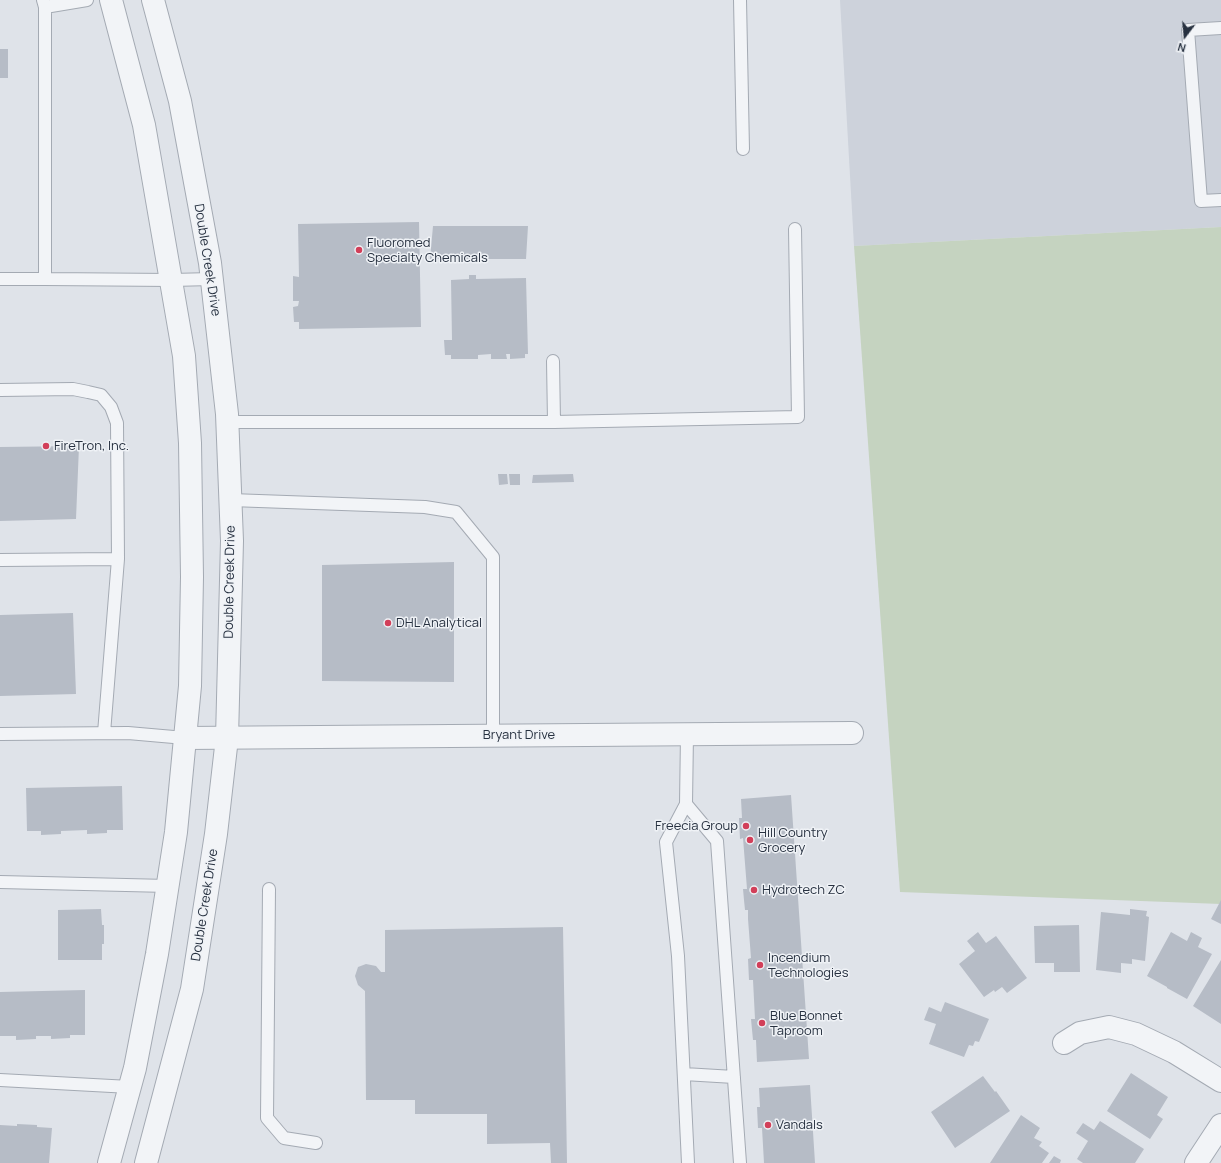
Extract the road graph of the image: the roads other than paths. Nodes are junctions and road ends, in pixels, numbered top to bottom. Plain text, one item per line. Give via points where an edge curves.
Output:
1 (87, 0) edge
2 (111, 0) edge
3 (153, 0) edge
4 (740, 0) edge
5 (44, 3) edge
6 (1221, 28) edge
7 (742, 149) dead end
8 (1221, 200) edge
9 (795, 229) dead end
10 (0, 279) edge
11 (45, 279) junction
12 (212, 279) junction
13 (172, 280) junction
14 (553, 361) dead end
15 (0, 390) edge
16 (227, 422) junction
17 (554, 422) junction
18 (231, 500) junction
19 (118, 559) junction
20 (0, 560) edge
21 (104, 733) junction
22 (852, 733) dead end
23 (0, 734) edge
24 (687, 734) junction
25 (493, 736) junction
26 (185, 738) junction
27 (227, 738) junction
28 (686, 804) junction
29 (0, 882) edge
30 (168, 886) junction
31 (269, 890) dead end
32 (1064, 1043) dead end
33 (684, 1074) junction
34 (734, 1077) junction
35 (0, 1080) edge
36 (1221, 1082) edge
37 (130, 1087) junction
38 (1221, 1125) edge
39 (316, 1143) dead end
40 (109, 1163) edge
41 (146, 1163) edge
42 (688, 1163) edge
43 (740, 1163) edge
44 (1196, 1163) edge

1 - 5 lane
2 - 13 street via 144,125
3 - 12 street, Double Creek Drive via 180,101
4 - 7 lane
5 - 11 lane
6 - 8 lane via 1188,30 1201,201
9 - 17 lane via 798,417
10 - 11 lane
11 - 13 lane
12 - 13 lane
12 - 16 street, Double Creek Drive
13 - 26 street via 184,356 190,443 192,584 190,686
14 - 17 lane
15 - 19 lane via 73,389 101,395 111,407 117,422
16 - 17 lane
16 - 18 street, Double Creek Drive
18 - 25 lane via 425,507 456,512 493,557
18 - 27 street, Double Creek Drive
19 - 20 lane
19 - 21 lane
21 - 23 lane
21 - 26 lane
22 - 24 street, Bryant Drive
24 - 25 street, Bryant Drive
24 - 28 lane
25 - 27 street, Bryant Drive
26 - 27 street, Bryant Drive
26 - 30 street
27 - 41 street, Double Creek Drive via 216,834 192,989
28 - 33 lane via 666,842 678,956
28 - 34 lane via 717,841
29 - 30 lane
30 - 37 street via 156,962
31 - 39 lane via 268,1118 284,1138
32 - 36 street via 1080,1033 1109,1027 1136,1034 1174,1052
33 - 34 lane
33 - 42 lane
34 - 43 lane
35 - 37 lane
37 - 40 street
38 - 44 street

